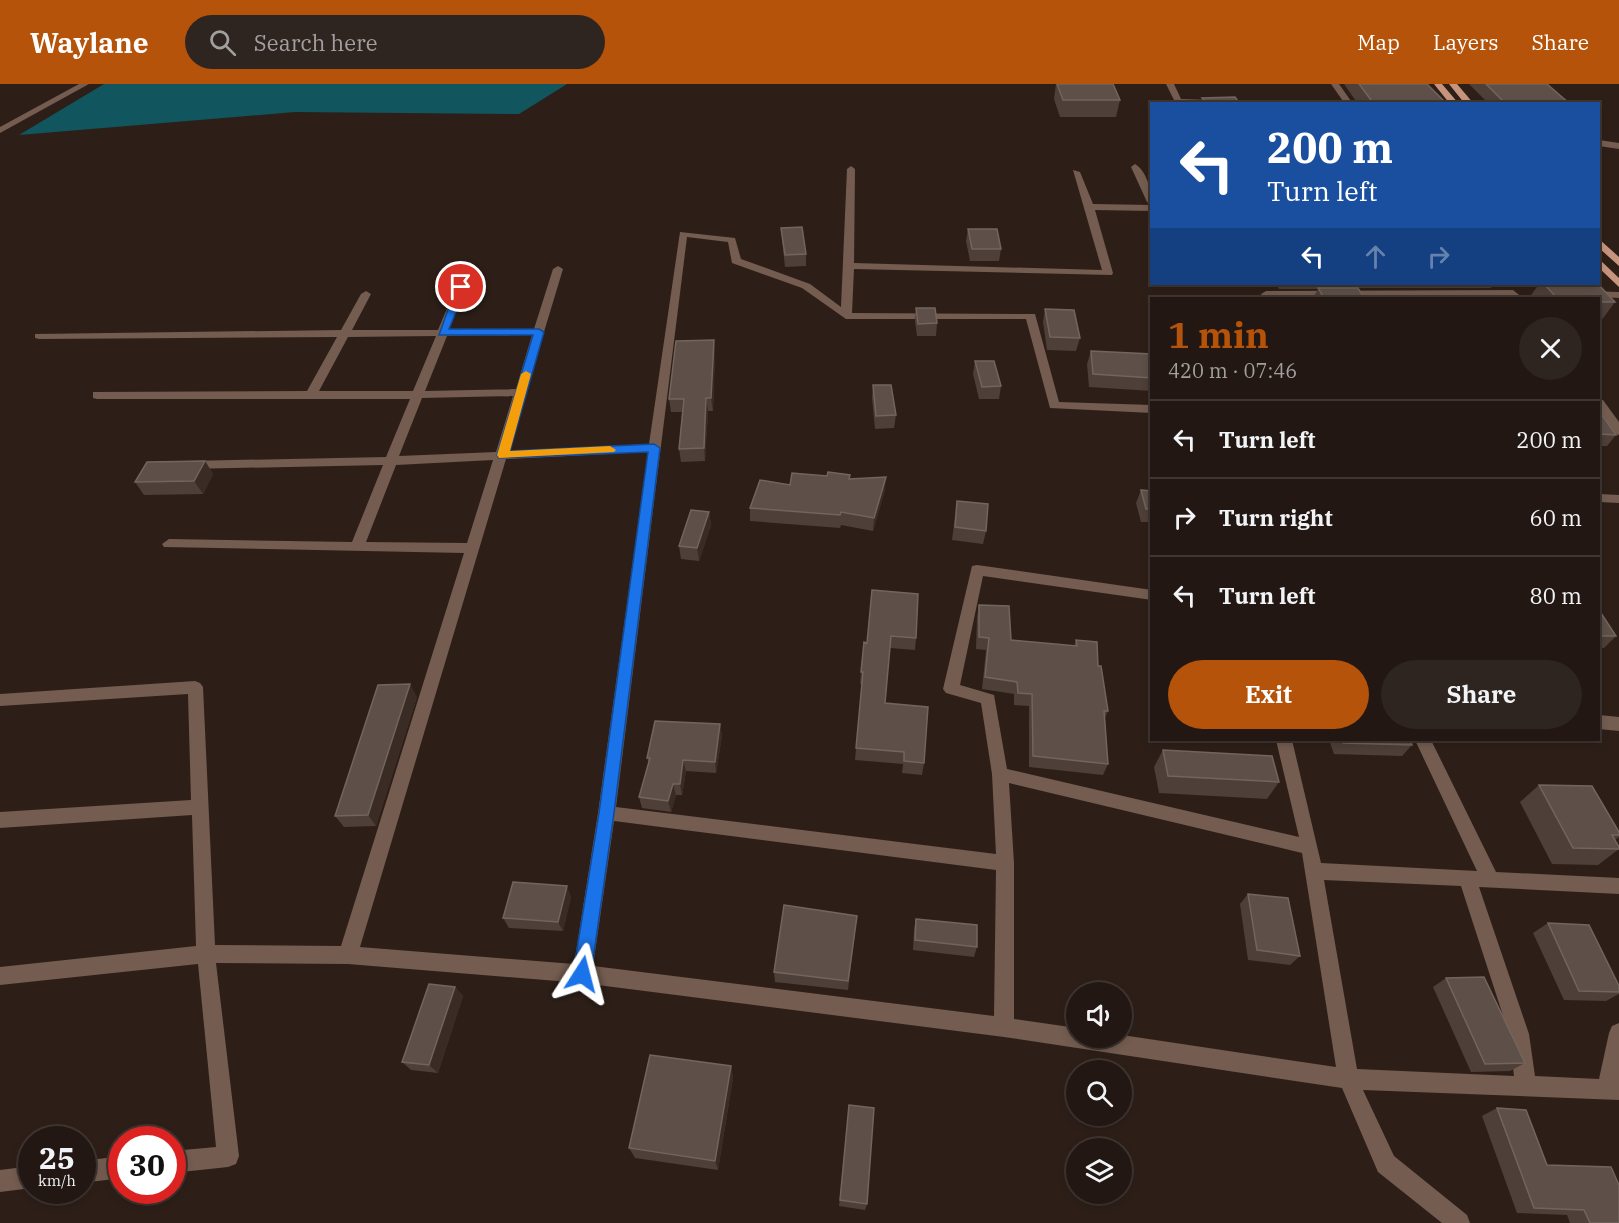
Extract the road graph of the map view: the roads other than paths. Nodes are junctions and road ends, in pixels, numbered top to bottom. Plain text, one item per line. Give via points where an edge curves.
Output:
1 (85, 84) edge
2 (1170, 84) edge
3 (1335, 84) edge
4 (1438, 84) edge
5 (1453, 84) edge
6 (1179, 102) edge
7 (1348, 102) edge
8 (1453, 102) edge
9 (1468, 102) edge
10 (0, 130) edge
11 (1600, 143) edge
12 (1619, 146) edge
13 (1135, 167) dead end
14 (851, 169) dead end
15 (1076, 172) dead end
16 (1150, 198) edge
17 (1089, 207) junction
18 (1150, 208) edge
19 (1600, 243) edge
20 (1600, 263) edge
21 (1619, 263) edge
22 (849, 266) junction
23 (558, 269) dead end
24 (1619, 284) edge
25 (1507, 285) edge
26 (461, 287) dead end
27 (366, 294) dead end
28 (1572, 294) edge
29 (1519, 295) edge
30 (1619, 295) edge
31 (1268, 297) edge
32 (846, 316) junction
33 (539, 332) junction
34 (343, 333) junction
35 (443, 333) junction
36 (39, 336) dead end
37 (521, 392) junction
38 (97, 395) dead end
39 (311, 395) junction
40 (418, 395) junction
41 (1600, 404) edge
42 (1150, 409) edge
43 (1609, 417) edge
44 (1619, 431) edge
45 (654, 448) junction
46 (503, 455) junction
47 (391, 461) junction
48 (169, 465) edge
49 (1600, 498) edge
50 (1619, 499) edge
51 (169, 544) dead end
52 (357, 546) junction
53 (474, 548) junction
54 (1150, 595) edge
55 (0, 700) edge
56 (1600, 723) edge
57 (1619, 724) edge
58 (1284, 741) edge
59 (1423, 741) edge
60 (1000, 774) junction
61 (200, 807) junction
62 (607, 813) junction
63 (0, 820) edge
64 (1310, 847) junction
65 (1005, 863) junction
66 (1314, 871) junction
67 (1467, 879) junction
68 (1491, 880) junction
69 (1619, 886) edge
70 (206, 954) junction
71 (348, 955) junction
72 (582, 974) junction
73 (0, 976) edge
74 (1004, 1028) junction
75 (1619, 1033) edge
76 (1348, 1079) junction
77 (1526, 1087) junction
78 (1613, 1090) edge
79 (186, 1160) edge
80 (18, 1179) edge
81 (0, 1181) edge
82 (1459, 1223) edge

1 - 10 street
2 - 6 street
3 - 7 street
4 - 8 main road
5 - 9 main road
11 - 12 street
13 - 16 street
14 - 22 street
15 - 17 street
17 - 18 street
17 - 22 street via 1108,273
19 - 21 main road
20 - 24 main road
22 - 32 street
23 - 33 street
25 - 29 street
26 - 35 street
27 - 34 street
28 - 30 street
29 - 31 street via 1266,294
32 - 42 street via 1031,316 1054,405
32 - 45 street via 806,286 736,261 732,240 683,234
33 - 35 street
33 - 37 street
34 - 35 street
34 - 36 street
34 - 39 street
35 - 40 street
37 - 40 street
37 - 46 street
38 - 39 street
39 - 40 street
40 - 47 street
41 - 43 street
43 - 44 street
45 - 46 street
45 - 62 street
46 - 47 street
46 - 53 street
47 - 48 street
47 - 52 street
49 - 50 street
51 - 52 street
52 - 53 street
53 - 71 street
54 - 60 street via 977,570 951,689 988,699
55 - 61 street via 195,687
56 - 57 street
58 - 64 street
59 - 68 street
60 - 64 street
60 - 65 street
61 - 63 street
61 - 70 street
62 - 65 street
62 - 72 street
64 - 66 street
65 - 74 street
66 - 67 street
66 - 76 street
67 - 68 street
67 - 77 street via 1519,1034
68 - 69 street
70 - 71 street
70 - 73 street
70 - 79 street via 228,1156
71 - 72 street
72 - 74 street
74 - 76 street
75 - 78 street
76 - 77 street
76 - 82 street via 1386,1164
77 - 78 street
80 - 81 street

